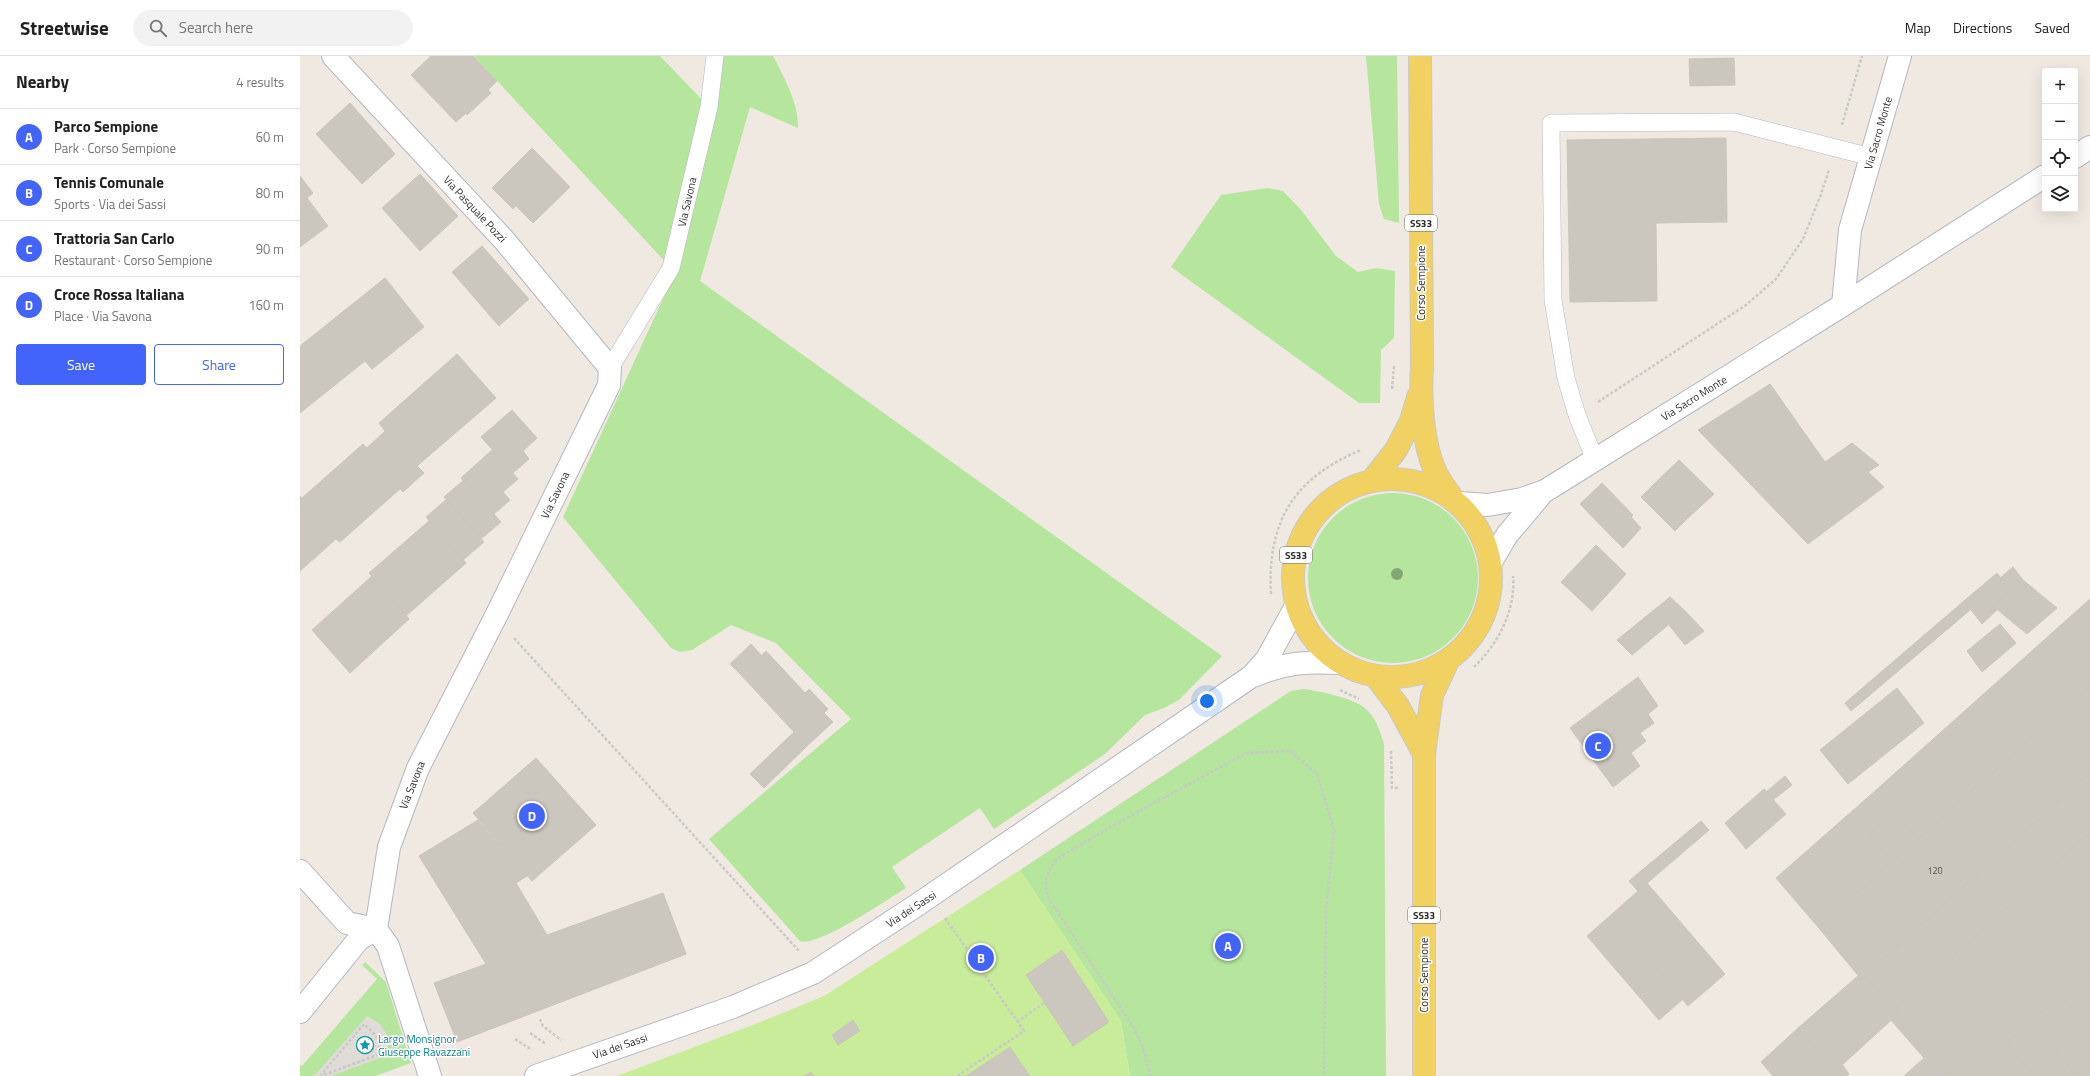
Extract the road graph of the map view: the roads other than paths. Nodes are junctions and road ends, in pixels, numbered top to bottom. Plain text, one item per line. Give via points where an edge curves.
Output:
1 (333, 56) edge
2 (715, 56) edge
3 (1420, 56) edge
4 (1900, 56) edge
5 (2090, 147) edge
6 (2078, 155) edge
7 (1870, 157) junction
8 (2042, 178) edge
9 (1843, 305) junction
10 (610, 368) junction
11 (1420, 390) junction
12 (1595, 460) junction
13 (1373, 479) junction
14 (1545, 491) junction
15 (1455, 500) junction
16 (1491, 562) junction
17 (1296, 606) junction
18 (1448, 661) junction
19 (1339, 663) junction
20 (1252, 676) junction
21 (1376, 677) junction
22 (1424, 754) junction
23 (300, 870) edge
24 (376, 929) junction
25 (300, 1012) edge
26 (430, 1076) edge
27 (536, 1076) edge
28 (1424, 1076) edge

1 - 10 street, Via Pasquale Pozzi via 504,240
2 - 10 lane, Via Savona via 709,107 671,268
3 - 11 main road, Corso Sempione / SS33
4 - 7 street, Via Sacro Monte
5 - 6 street
7 - 9 street, Via Sacro Monte via 1850,230
7 - 12 lane via 1734,122 1551,124 1553,300 1566,378
8 - 9 street, Via Sacro Monte
9 - 12 street, Via Sacro Monte
10 - 24 street, Via Savona via 609,384 496,616 418,768 389,847
11 - 13 main road, SS33 via 1411,421 1396,450
11 - 15 main road, SS33 via 1425,433 1436,473
12 - 14 street, Via Sacro Monte
13 - 15 main road, SS33 via 1414,480
13 - 17 main road, SS33 via 1334,495 1306,526 1293,565
14 - 15 street, Via Sacro Monte via 1522,499 1488,505
14 - 16 street, Via Sacro Monte via 1507,535
15 - 16 main road, SS33 via 1480,530
16 - 18 main road, SS33 via 1490,600 1475,635
17 - 19 main road, SS33 via 1312,638
17 - 20 street, Via dei Sassi via 1267,659
18 - 21 main road, SS33 via 1413,676
18 - 22 main road, SS33 via 1432,695
19 - 20 street, Via dei Sassi via 1306,662 1275,667
19 - 21 main road, SS33
20 - 27 street, Via dei Sassi via 917,905 812,973 733,1007
21 - 22 main road via 1398,706
22 - 28 main road, Corso Sempione / SS33
23 - 24 street via 347,923
24 - 25 street via 359,939
24 - 26 street via 388,946

